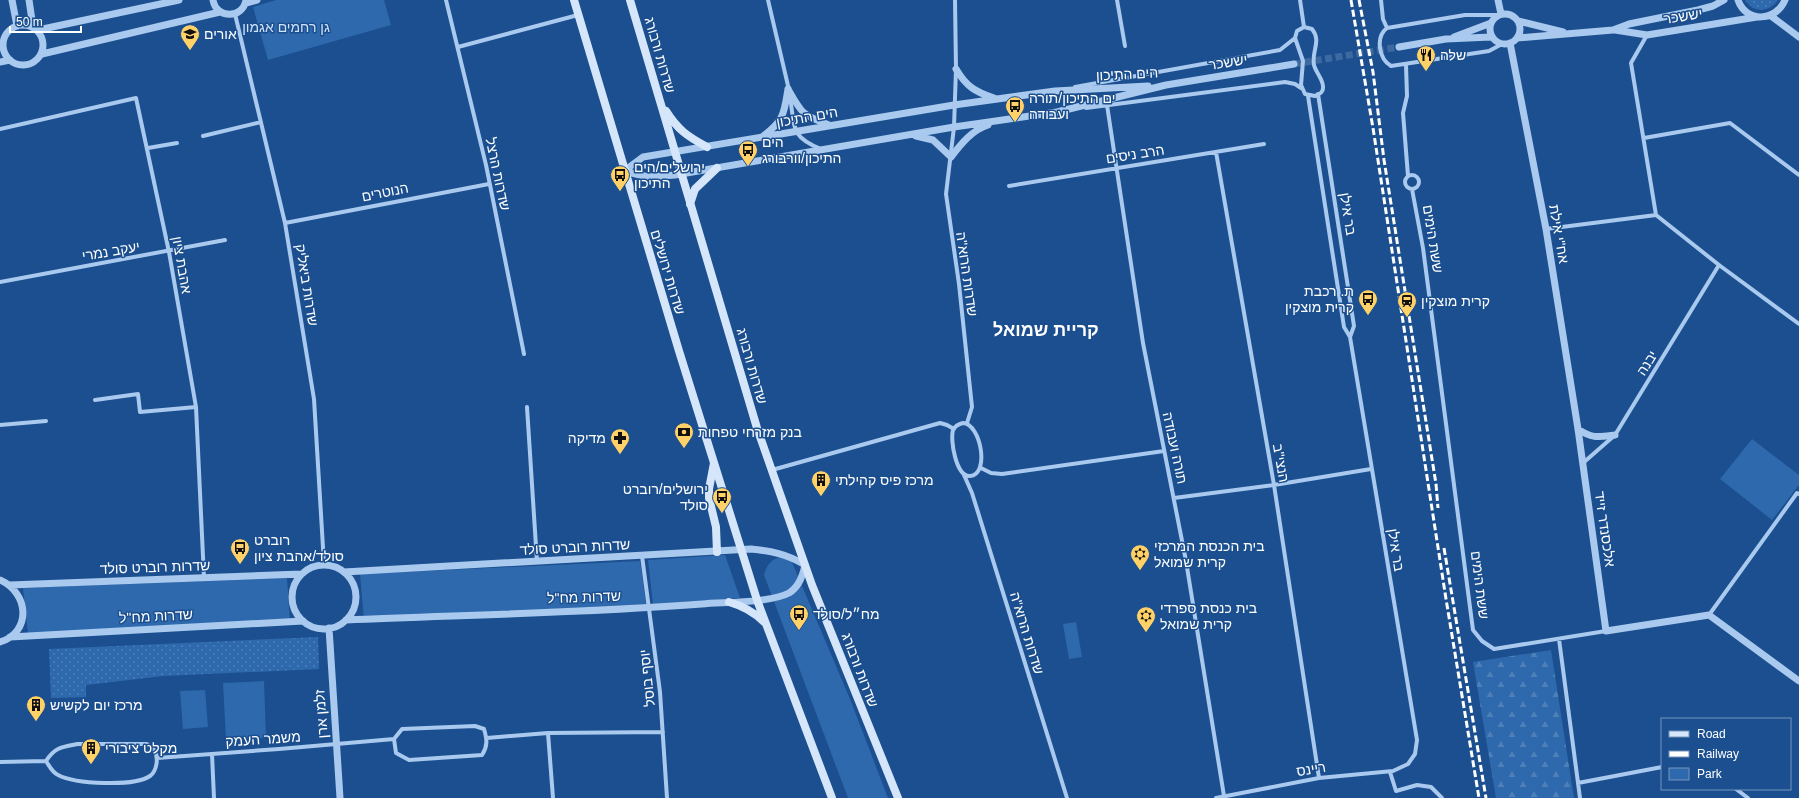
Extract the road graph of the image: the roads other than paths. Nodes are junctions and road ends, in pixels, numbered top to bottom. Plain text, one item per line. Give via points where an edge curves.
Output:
1 (12, 0) edge
2 (29, 0) edge
3 (179, 0) edge
4 (213, 0) edge
5 (257, 0) edge
6 (574, 0) edge
7 (630, 0) edge
8 (768, 0) edge
9 (954, 0) edge
10 (1117, 0) edge
11 (1300, 0) edge
12 (1381, 0) edge
13 (1498, 0) edge
14 (1724, 0) edge
15 (1738, 0) edge
16 (1785, 0) edge
17 (446, 1) edge
18 (246, 2) edge
19 (220, 12) junction
20 (235, 14) junction
21 (1499, 15) junction
22 (578, 16) junction
23 (1771, 16) junction
24 (1757, 17) junction
25 (1518, 21) junction
26 (1491, 22) junction
27 (17, 26) junction
28 (1304, 27) junction
29 (1387, 28) junction
30 (35, 29) junction
31 (1613, 30) junction
32 (1569, 34) junction
33 (1646, 35) junction
34 (1491, 37) junction
35 (1799, 37) edge
36 (1294, 38) junction
37 (1517, 38) junction
38 (1446, 40) junction
39 (1510, 43) junction
40 (2, 44) edge
41 (1502, 44) junction
42 (1125, 46) dead end
43 (458, 47) junction
44 (1399, 47) tunnel mouth
45 (42, 54) junction
46 (10, 60) junction
47 (0, 62) edge
48 (1294, 64) tunnel mouth
49 (1406, 65) junction
50 (956, 69) junction
51 (1166, 84) junction
52 (1301, 88) junction
53 (788, 89) junction
54 (1055, 91) junction
55 (1318, 94) junction
56 (1308, 96) junction
57 (996, 99) junction
58 (660, 103) junction
59 (954, 105) junction
60 (1107, 105) junction
61 (1057, 112) junction
62 (1003, 120) junction
63 (261, 122) junction
64 (831, 126) junction
65 (954, 127) junction
66 (0, 129) edge
67 (796, 132) junction
68 (203, 136) dead end
69 (906, 136) junction
70 (762, 138) junction
71 (1644, 138) junction
72 (177, 143) dead end
73 (1264, 144) dead end
74 (707, 147) junction
75 (148, 148) junction
76 (824, 150) junction
77 (675, 151) junction
78 (1216, 152) junction
79 (951, 157) junction
80 (717, 168) junction
81 (1117, 168) junction
82 (624, 171) junction
83 (681, 173) junction
84 (1799, 175) edge
85 (1408, 176) junction
86 (489, 184) junction
87 (1009, 186) dead end
88 (1412, 189) junction
89 (690, 204) junction
90 (1656, 215) junction
91 (285, 222) junction
92 (1546, 229) junction
93 (225, 240) dead end
94 (169, 252) junction
95 (1719, 266) junction
96 (0, 282) edge
97 (1799, 324) edge
98 (1350, 337) junction
99 (524, 354) dead end
100 (95, 400) dead end
101 (196, 407) junction
102 (527, 407) dead end
103 (46, 421) dead end
104 (967, 423) junction
105 (0, 425) edge
106 (954, 429) junction
107 (1578, 430) junction
108 (1615, 435) junction
109 (1164, 451) junction
110 (715, 462) junction
111 (1583, 463) junction
112 (981, 468) junction
113 (1371, 469) junction
114 (772, 470) junction
115 (964, 475) junction
116 (1274, 485) junction
117 (1798, 493) edge
118 (1174, 498) junction
119 (742, 550) junction
120 (717, 552) junction
121 (642, 556) junction
122 (536, 562) junction
123 (324, 564) junction
124 (805, 565) junction
125 (344, 572) junction
126 (301, 574) junction
127 (204, 578) junction
128 (0, 580) edge
129 (10, 585) junction
130 (757, 600) junction
131 (729, 602) junction
132 (650, 608) junction
133 (1709, 615) junction
134 (346, 620) junction
135 (303, 621) junction
136 (767, 626) junction
137 (329, 628) junction
138 (1606, 631) junction
139 (10, 637) junction
140 (1559, 639) junction
141 (0, 642) edge
142 (1799, 681) edge
143 (663, 732) junction
144 (548, 733) junction
145 (487, 738) junction
146 (394, 739) junction
147 (336, 744) junction
148 (212, 754) junction
149 (157, 758) junction
150 (46, 761) junction
151 (0, 762) edge
152 (1408, 764) joint
153 (1661, 768) edge
154 (1390, 772) junction
155 (1318, 778) junction
156 (1578, 783) junction
157 (1737, 790) edge
158 (1224, 796) junction
159 (214, 798) edge
160 (340, 798) edge
161 (553, 798) edge
162 (667, 798) edge
163 (832, 798) edge
164 (898, 798) edge
165 (1067, 798) edge
166 (1216, 798) edge
167 (1442, 798) edge
168 (1580, 798) edge
169 (1748, 798) edge

1 - 27 street
2 - 30 street
3 - 30 street
4 - 19 street
5 - 18 street
6 - 22 main road, שדרות ירושלים
7 - 58 main road, שדרות ורבורג
8 - 53 street
9 - 50 street, שדרות הרוא"ה
10 - 42 street
11 - 28 street
12 - 29 street via 1383,19
13 - 21 street
14 - 31 street, יששכר via 1713,6 1629,24
15 - 24 street via 1744,10
16 - 23 street via 1778,12
17 - 43 street, שדרות הרצל
18 - 20 street via 240,12
19 - 20 street
19 - 45 street
20 - 63 street, שדרות ביאליק
21 - 25 street via 1512,15
21 - 26 street
21 - 29 street via 1465,15
22 - 43 street
22 - 82 main road, שדרות ירושלים
23 - 24 street, יששכר
23 - 35 street
24 - 33 street, יששכר
25 - 32 street, יששכר
25 - 37 street via 1520,30
26 - 34 street
26 - 38 street
27 - 30 street
27 - 40 street via 7,32
28 - 36 street via 1297,31
28 - 55 street, בר אילן via 1312,29 1316,36 1314,65 1323,84 1322,91
29 - 49 street via 1381,34 1379,42 1383,58 1391,66
30 - 45 street via 43,41
31 - 32 street, יששכר
31 - 33 street, יששכר
32 - 37 street, יששכר
33 - 71 street via 1631,63
34 - 38 street
34 - 41 street
36 - 52 street via 1303,61
36 - 54 street via 1280,50
37 - 39 street
38 - 44 street
39 - 41 street
39 - 92 street, אח"י אילת
40 - 46 street
41 - 49 street via 1489,51
43 - 86 street, שדרות הרצל
45 - 46 street via 27,65
46 - 47 street
48 - 51 street, יששכר
49 - 85 street via 1407,96 1403,113
50 - 57 street via 962,80 972,88
50 - 59 street, שדרות הרוא"ה
51 - 54 street, הים התיכון
51 - 61 street, הים התיכון
52 - 56 street
52 - 60 street via 1285,82
53 - 64 street via 800,110 809,118
53 - 67 street
53 - 70 street via 784,114 775,127
54 - 57 street, הים התיכון
55 - 56 street
55 - 98 street, בר אילן via 1354,326
56 - 98 street, בר אילן via 1344,327
57 - 59 street, הים התיכון
58 - 74 main road via 685,135
58 - 77 main road, שדרות ורבורג
59 - 64 street, הים התיכון
59 - 65 street, שדרות הרוא"ה
60 - 61 street
60 - 81 street, תורה ועבודה
61 - 62 street, הים התיכון
62 - 65 street, הים התיכון
62 - 79 street via 973,133
63 - 68 street
63 - 91 street, שדרות ביאליק
64 - 67 street, הים התיכון
65 - 69 street, הים התיכון
65 - 79 street, שדרות הרוא"ה
66 - 75 street, אהבת ציון via 136,98
67 - 70 street, הים התיכון
67 - 76 street via 806,143
69 - 76 street, הים התיכון
69 - 79 street via 922,136 933,140
70 - 74 street, הים התיכון
71 - 84 street via 1730,123
71 - 90 street
72 - 75 street
73 - 78 street, הרב ניסים
74 - 77 street, הים התיכון
75 - 94 street, אהבת ציון
76 - 80 street, הים התיכון
77 - 82 street, הים התיכון via 643,157
77 - 83 main road, שדרות ורבורג
78 - 81 street, הרב ניסים
78 - 116 street, הנצי"ב
79 - 104 street, שדרות הרוא"ה via 946,194 959,284 972,408
80 - 83 street, הים התיכון
80 - 89 main road via 695,189
81 - 87 street, הרב ניסים
81 - 109 street, תורה ועבודה via 1143,343
82 - 83 street, הים התיכון via 648,177
82 - 110 main road, שדרות ירושלים
83 - 89 main road, שדרות ורבורג
85 - 88 street via 1405,184
85 - 88 street via 1415,176 1418,179 1418,185
86 - 91 street, הנוטרים
86 - 99 street, שדרות הרצל
88 - 140 street, ששת הימים via 1423,248 1473,630 1482,641 1494,649
89 - 114 main road, שדרות ורבורג via 746,393
90 - 92 street
90 - 95 street
91 - 123 street, שדרות ביאליק via 314,399
92 - 107 street, אח"י אילת
93 - 94 street, יעקב נמרי
94 - 96 street, יעקב נמרי
94 - 101 street, אהבת ציון
95 - 97 street
95 - 108 street, יבנה
98 - 113 street, בר אילן
100 - 101 street via 138,394 140,412
101 - 127 street, אהבת ציון
102 - 122 street
103 - 105 street
104 - 106 street via 957,425
104 - 112 street via 977,435
106 - 114 street via 940,423
106 - 115 street, שדרות הרוא"ה via 952,438 955,455
107 - 108 street via 1588,436
107 - 111 street, אלכסנדר זייד
108 - 111 street, יבנה
109 - 112 street via 1002,474 991,473
109 - 118 street, תורה ועבודה
110 - 119 main road, שדרות ירושלים
110 - 120 main road via 709,498 716,527
111 - 138 street, אלכסנדר זייד
112 - 115 street via 970,476
113 - 116 street
113 - 152 street, בר אילן via 1417,740 1415,754
114 - 124 main road, שדרות ורבורג
115 - 165 street, שדרות הרוא"ה via 972,493
116 - 118 street
116 - 155 street, הנצי"ב
117 - 133 street
118 - 158 street, תורה ועבודה
119 - 120 street, שדרות רוברט סולד
119 - 124 street, שדרות רוברט סולד via 774,551
119 - 130 main road
120 - 121 street, שדרות רוברט סולד
121 - 122 street, שדרות רוברט סולד
121 - 132 street, יוסף בוסל
122 - 125 street, שדרות רוברט סולד
123 - 125 street via 335,566
123 - 126 street via 312,567
124 - 130 street, שדרות מח"ל via 796,586 789,592
124 - 164 main road, שדרות ורבורג
125 - 134 street via 353,585 356,601
126 - 127 street, שדרות רוברט סולד
126 - 135 street via 295,583 292,598 296,614
127 - 129 street, שדרות רוברט סולד
128 - 129 street
129 - 139 street via 19,597 23,611 22,621
130 - 131 street, שדרות מח"ל
130 - 136 main road
131 - 132 street, שדרות מח"ל
131 - 136 main road via 754,612
132 - 134 street, שדרות מח"ל
132 - 143 street, יוסף בוסל
133 - 138 street, ששת הימים
133 - 142 street
134 - 137 street via 338,626
135 - 137 street via 311,626
135 - 139 street, שדרות מח"ל
136 - 163 main road
137 - 147 street, זלמן ארן
138 - 140 street, ששת הימים
139 - 141 street
140 - 156 street
143 - 144 street
143 - 162 street, יוסף בוסל
144 - 145 street
144 - 161 street
145 - 146 street, משמר העמק via 484,729 475,726 402,729
145 - 146 street via 487,748 482,755 409,760 396,753
146 - 147 street, משמר העמק
147 - 148 street, משמר העמק
147 - 160 street, זלמן ארן
148 - 149 street, משמר העמק
148 - 159 street
149 - 150 street via 147,744 78,744 61,747
149 - 150 street via 156,767 151,775 142,779 108,784 60,776 51,770
150 - 151 street
152 - 154 street, ריינס
153 - 156 street
154 - 155 street, ריינס
154 - 167 street via 1396,790 1417,785 1431,787
155 - 158 street, ריינס
156 - 168 street
157 - 169 street
158 - 166 street, ריינס

